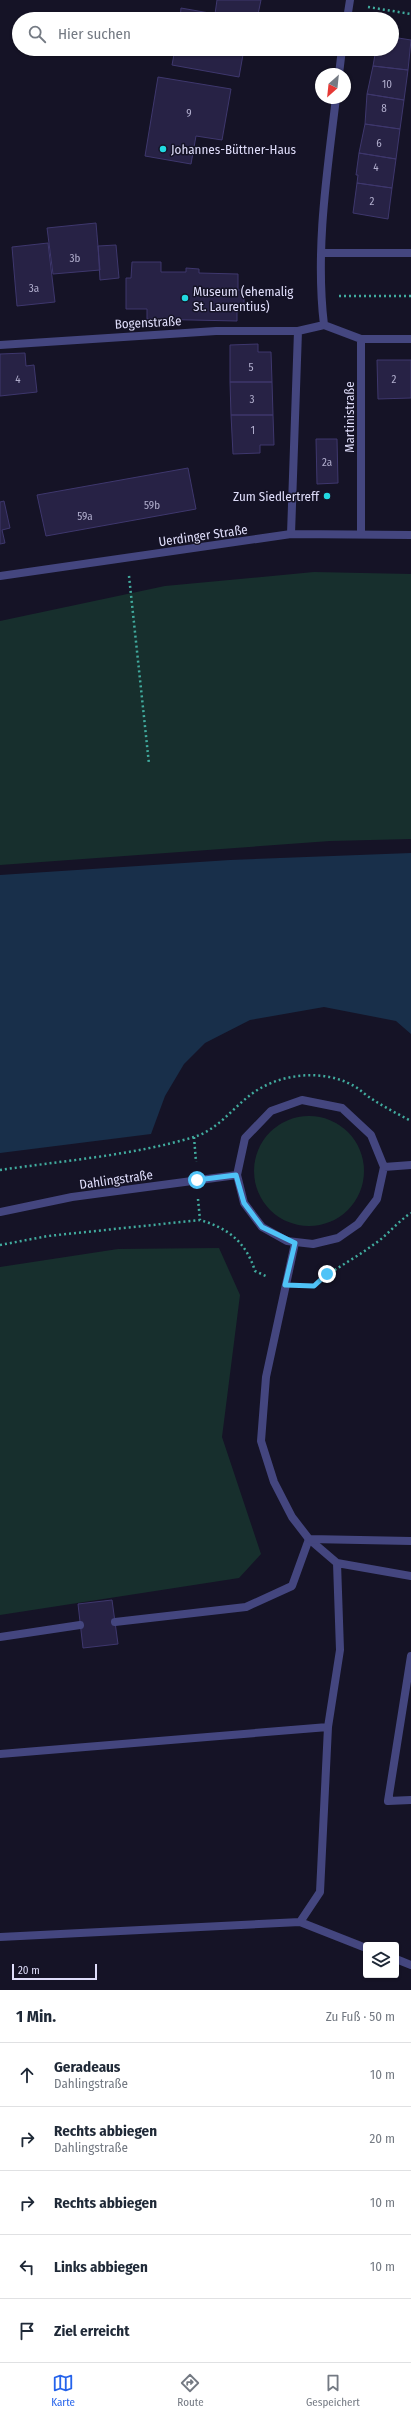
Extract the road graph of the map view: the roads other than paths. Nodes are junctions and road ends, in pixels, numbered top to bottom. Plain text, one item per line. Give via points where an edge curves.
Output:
1 (350, 2) edge
2 (348, 12) edge
3 (341, 56) edge
4 (340, 68) edge
5 (335, 104) edge
6 (322, 253) junction
7 (411, 253) edge
8 (324, 325) junction
9 (298, 331) junction
10 (361, 339) junction
11 (411, 339) edge
12 (0, 345) edge
13 (291, 534) junction
14 (361, 534) junction
15 (411, 535) edge
16 (0, 576) edge
17 (411, 1165) edge
18 (384, 1167) junction
19 (236, 1175) junction
20 (0, 1212) edge
21 (295, 1243) junction
22 (309, 1540) junction
23 (411, 1541) edge
24 (337, 1563) junction
25 (411, 1576) edge
26 (115, 1622) dead end
27 (80, 1625) dead end
28 (0, 1637) edge
29 (411, 1656) edge
30 (328, 1726) junction
31 (0, 1754) edge
32 (411, 1800) edge
33 (300, 1922) junction
34 (0, 1937) edge
35 (363, 1947) edge
36 (399, 1960) edge
37 (411, 1965) edge

1 - 2 street
3 - 4 street
5 - 6 street via 327,170
6 - 7 street
6 - 8 street via 321,295
8 - 9 street
8 - 10 street
9 - 12 street, Bogenstraße via 216,331
9 - 13 street
10 - 11 street
10 - 14 street, Martinistraße
13 - 14 street, Uerdinger Straße
13 - 16 street, Uerdinger Straße
14 - 15 street, Uerdinger Straße
17 - 18 street
18 - 19 street via 371,1136 342,1108 302,1100 270,1111 245,1138
18 - 21 street via 377,1199 358,1224 338,1238 313,1244
19 - 20 street, Dahlingstraße via 72,1197
19 - 21 street via 244,1203 262,1227
21 - 22 street via 266,1377 262,1441 274,1482 292,1517
22 - 23 street
22 - 24 street
22 - 26 street via 292,1586 246,1607
24 - 25 street
24 - 30 street via 340,1650
27 - 28 street
29 - 32 street via 388,1801
30 - 31 street
30 - 33 street via 320,1892
33 - 34 street
33 - 35 street
36 - 37 street

